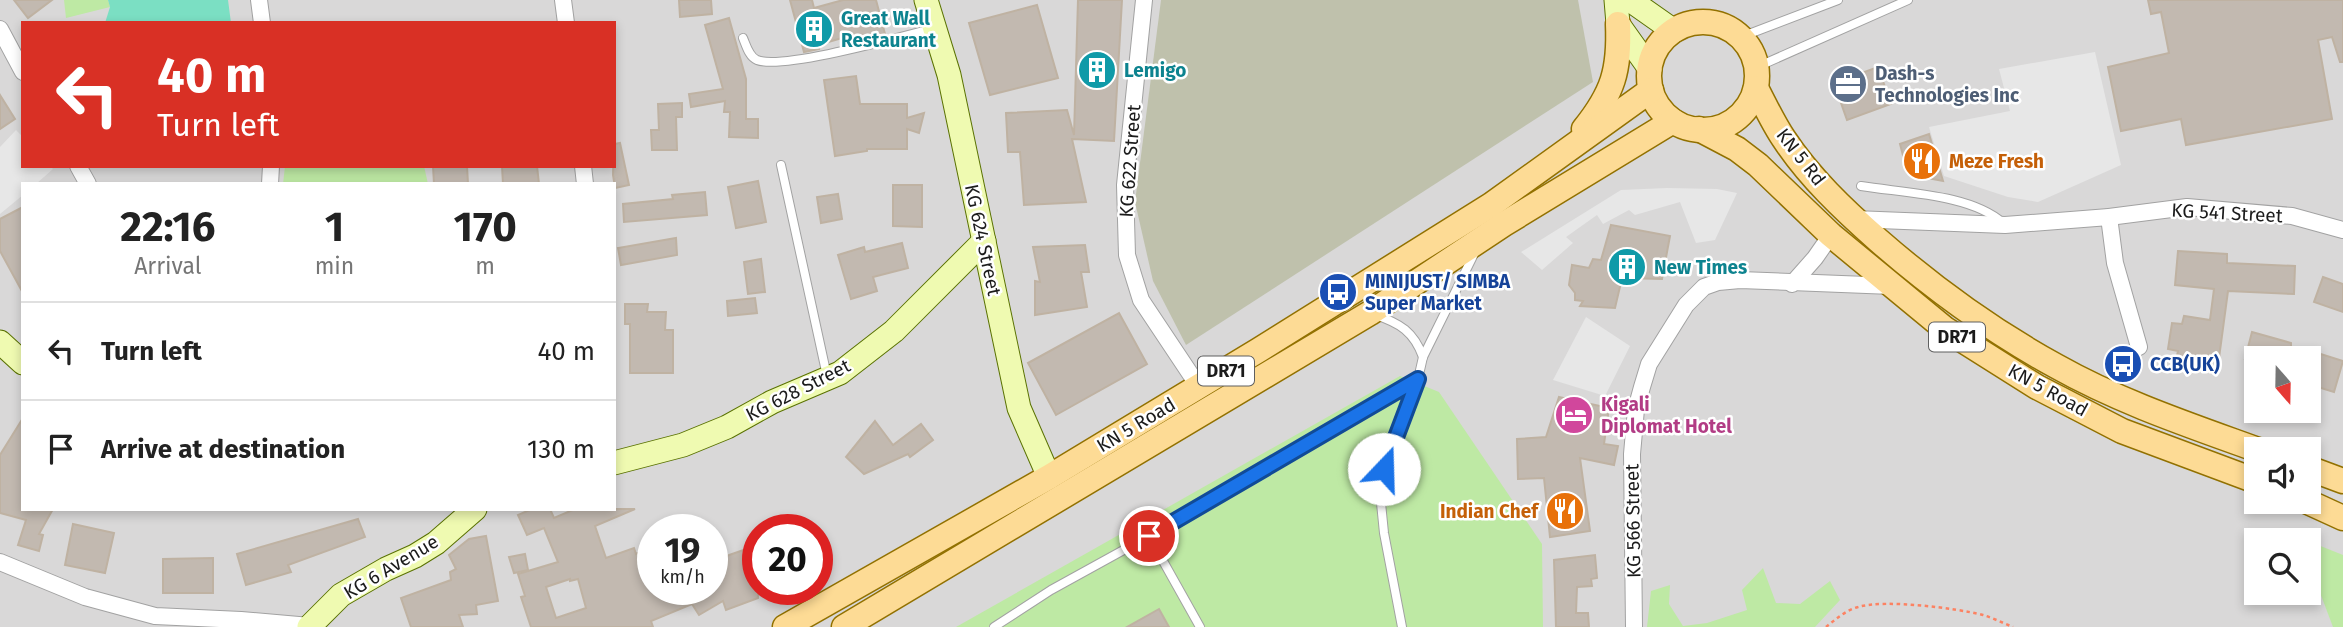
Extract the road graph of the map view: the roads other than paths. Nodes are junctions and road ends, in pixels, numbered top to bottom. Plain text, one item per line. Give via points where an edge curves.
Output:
1 (260, 0) edge
2 (563, 0) edge
3 (926, 0) edge
4 (1144, 0) edge
5 (1630, 0) edge
6 (1838, 0) edge
7 (1908, 0) edge
8 (1617, 12) edge
9 (262, 21) edge
10 (566, 21) edge
11 (934, 28) junction
12 (0, 29) edge
13 (1674, 31) junction
14 (1741, 37) junction
15 (743, 38) dead end
16 (21, 68) edge
17 (1756, 78) junction
18 (1650, 80) junction
19 (1673, 121) junction
20 (1699, 129) junction
21 (1566, 151) junction
22 (781, 165) dead end
23 (1861, 186) dead end
24 (1498, 214) junction
25 (2109, 217) junction
26 (1854, 219) junction
27 (2005, 225) junction
28 (2343, 230) edge
29 (1831, 235) junction
30 (984, 242) junction
31 (1478, 242) junction
32 (1792, 284) junction
33 (1892, 286) junction
34 (1370, 313) junction
35 (0, 342) edge
36 (2139, 347) dead end
37 (1423, 357) junction
38 (21, 361) edge
39 (828, 379) junction
40 (1418, 379) junction
41 (1199, 387) junction
42 (2244, 445) edge
43 (616, 462) edge
44 (2321, 473) edge
45 (1049, 477) junction
46 (2244, 477) edge
47 (2343, 481) edge
48 (2321, 508) edge
49 (473, 511) edge
50 (2343, 518) edge
51 (1149, 536) junction
52 (0, 562) edge
53 (1399, 626) edge
54 (309, 627) edge
55 (785, 627) edge
56 (844, 627) edge
57 (994, 627) edge
58 (1200, 627) edge
59 (1634, 627) edge

1 - 9 street
2 - 10 street
3 - 11 main road, KG 624 Street
4 - 41 street, KG 622 Street via 1125,185 1127,255 1141,300
5 - 13 main road
6 - 14 lane
7 - 17 lane
8 - 18 main road
8 - 21 main road via 1615,79 1606,99
11 - 15 lane via 774,62 753,58
11 - 30 main road, KG 624 Street
12 - 16 street
13 - 14 main road via 1704,22
13 - 18 main road, DR71 via 1659,46
14 - 17 main road, DR71 via 1754,56
17 - 20 main road via 1752,100 1735,119
17 - 26 main road, KN 5 Rd / DR71 via 1785,140
18 - 19 main road via 1656,102
18 - 21 main road, KN 5 Road / DR71
19 - 20 main road, DR71
19 - 24 main road, KN 5 Road / DR71
20 - 29 main road, KN 5 Road / DR71 via 1758,164
21 - 24 main road, KN 5 Road / DR71
22 - 39 lane
23 - 27 lane via 1984,210
24 - 31 main road, KN 5 Road / DR71
24 - 41 main road, KN 5 Road / DR71
25 - 27 street, KG 541 Street
25 - 28 street, KG 541 Street via 2216,208 2292,216
25 - 36 street via 2115,263
26 - 27 street, KG 541 Street
26 - 42 main road, KN 5 Road / DR71 via 1964,309 2057,367
29 - 32 street
29 - 33 main road, KN 5 Road / DR71
30 - 39 main road, KG 628 Street via 894,331
30 - 45 main road, KG 624 Street via 1020,408
31 - 34 main road, KN 5 Road / DR71
31 - 37 lane
32 - 33 street, KG 566 Street
32 - 59 street, KG 566 Street via 1740,280 1704,287 1686,305 1649,364 1636,409 1632,454
33 - 46 main road, KN 5 Road / DR71 via 1945,329 2037,387 2122,431
34 - 37 lane via 1409,332
34 - 56 main road, KN 5 Road / DR71
35 - 38 main road
37 - 40 lane
39 - 43 main road, KG 628 Street via 716,432
40 - 51 lane
40 - 53 lane via 1381,486
41 - 45 main road, KN 5 Road / DR71
44 - 47 main road
45 - 55 main road, KN 5 Road / DR71
48 - 50 main road
49 - 54 main road, KG 6 Avenue via 415,556 341,595
51 - 57 lane
51 - 58 lane
52 - 54 street via 85,597 155,617

